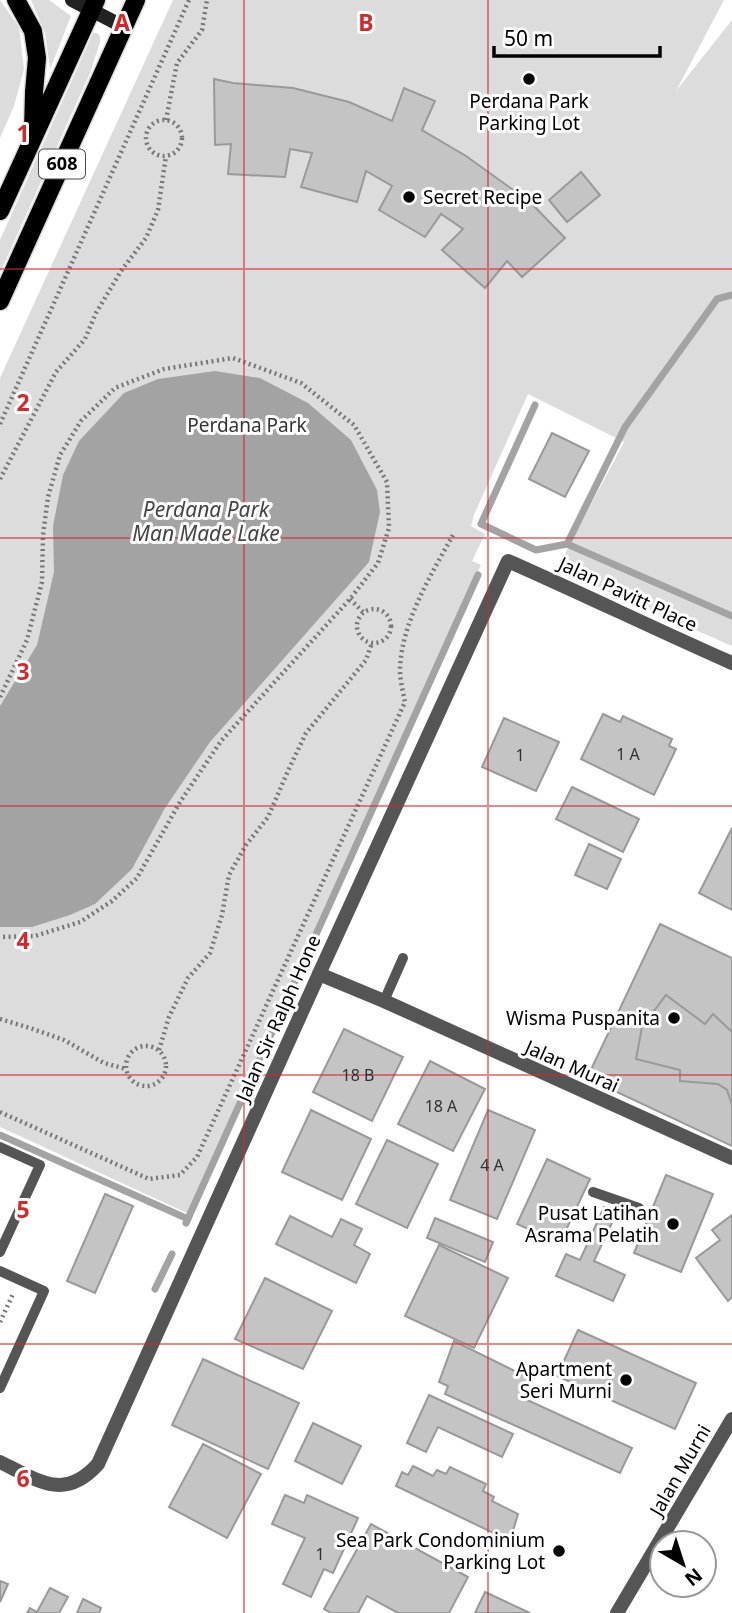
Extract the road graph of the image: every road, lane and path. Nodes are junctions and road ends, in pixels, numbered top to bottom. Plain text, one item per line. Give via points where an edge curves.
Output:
1 (16, 0) edge
2 (72, 0) edge
3 (136, 0) edge
4 (190, 0) edge
5 (207, 0) edge
6 (93, 6) edge
7 (124, 27) junction
8 (166, 120) junction
9 (33, 137) junction
10 (166, 156) junction
11 (0, 211) edge
12 (0, 301) edge
13 (0, 424) edge
14 (0, 479) edge
15 (453, 534) dead end
16 (508, 561) joint
17 (350, 599) junction
18 (363, 612) junction
19 (372, 643) junction
20 (732, 663) edge
21 (0, 697) edge
22 (0, 937) edge
23 (403, 958) dead end
24 (319, 974) junction
25 (384, 1001) junction
26 (0, 1019) edge
27 (159, 1050) junction
28 (126, 1069) junction
29 (0, 1112) edge
30 (0, 1147) edge
31 (732, 1158) edge
32 (593, 1192) dead end
33 (639, 1208) dead end
34 (0, 1252) edge
35 (0, 1271) edge
36 (16, 1286) dead end
37 (0, 1322) edge
38 (0, 1388) edge
39 (732, 1419) edge
40 (0, 1462) edge
41 (618, 1613) edge

1 - 9 main road via 33,31 37,58
2 - 6 main road
3 - 7 main road, 608
4 - 13 path
5 - 8 path via 202,30 177,63
6 - 7 main road
6 - 9 main road, 608
7 - 12 main road, 608
8 - 10 path via 182,135 177,151
8 - 10 path via 154,122 145,139 154,154
9 - 11 main road, 608
10 - 14 path via 158,210 146,238 96,313 85,339 56,372
15 - 29 path via 405,637 400,671 405,702 197,1157 180,1175 149,1179
16 - 20 street, Jalan Pavitt Place
16 - 24 street, Jalan Sir Ralph Hone
17 - 18 path
17 - 21 path via 378,563 389,528 387,482 354,425 301,383 233,358 164,369 115,388 81,421 60,455 48,497 42,582 27,640
17 - 22 path via 221,741 137,878 80,922 35,936
18 - 19 path via 356,629
18 - 19 path via 380,609 391,623 385,639
19 - 27 path via 366,660 306,733 268,817 229,875 210,953 188,978
23 - 25 lane
24 - 25 street, Jalan Murai
24 - 40 street, Jalan Sir Ralph Hone via 98,1464 75,1483 57,1486
25 - 31 street, Jalan Murai
26 - 28 path
27 - 28 path via 143,1045 134,1050
27 - 28 path via 167,1062 159,1081 139,1085
30 - 34 lane via 40,1165
32 - 33 lane
35 - 38 lane via 44,1291
36 - 37 path
39 - 41 street, Jalan Murni

